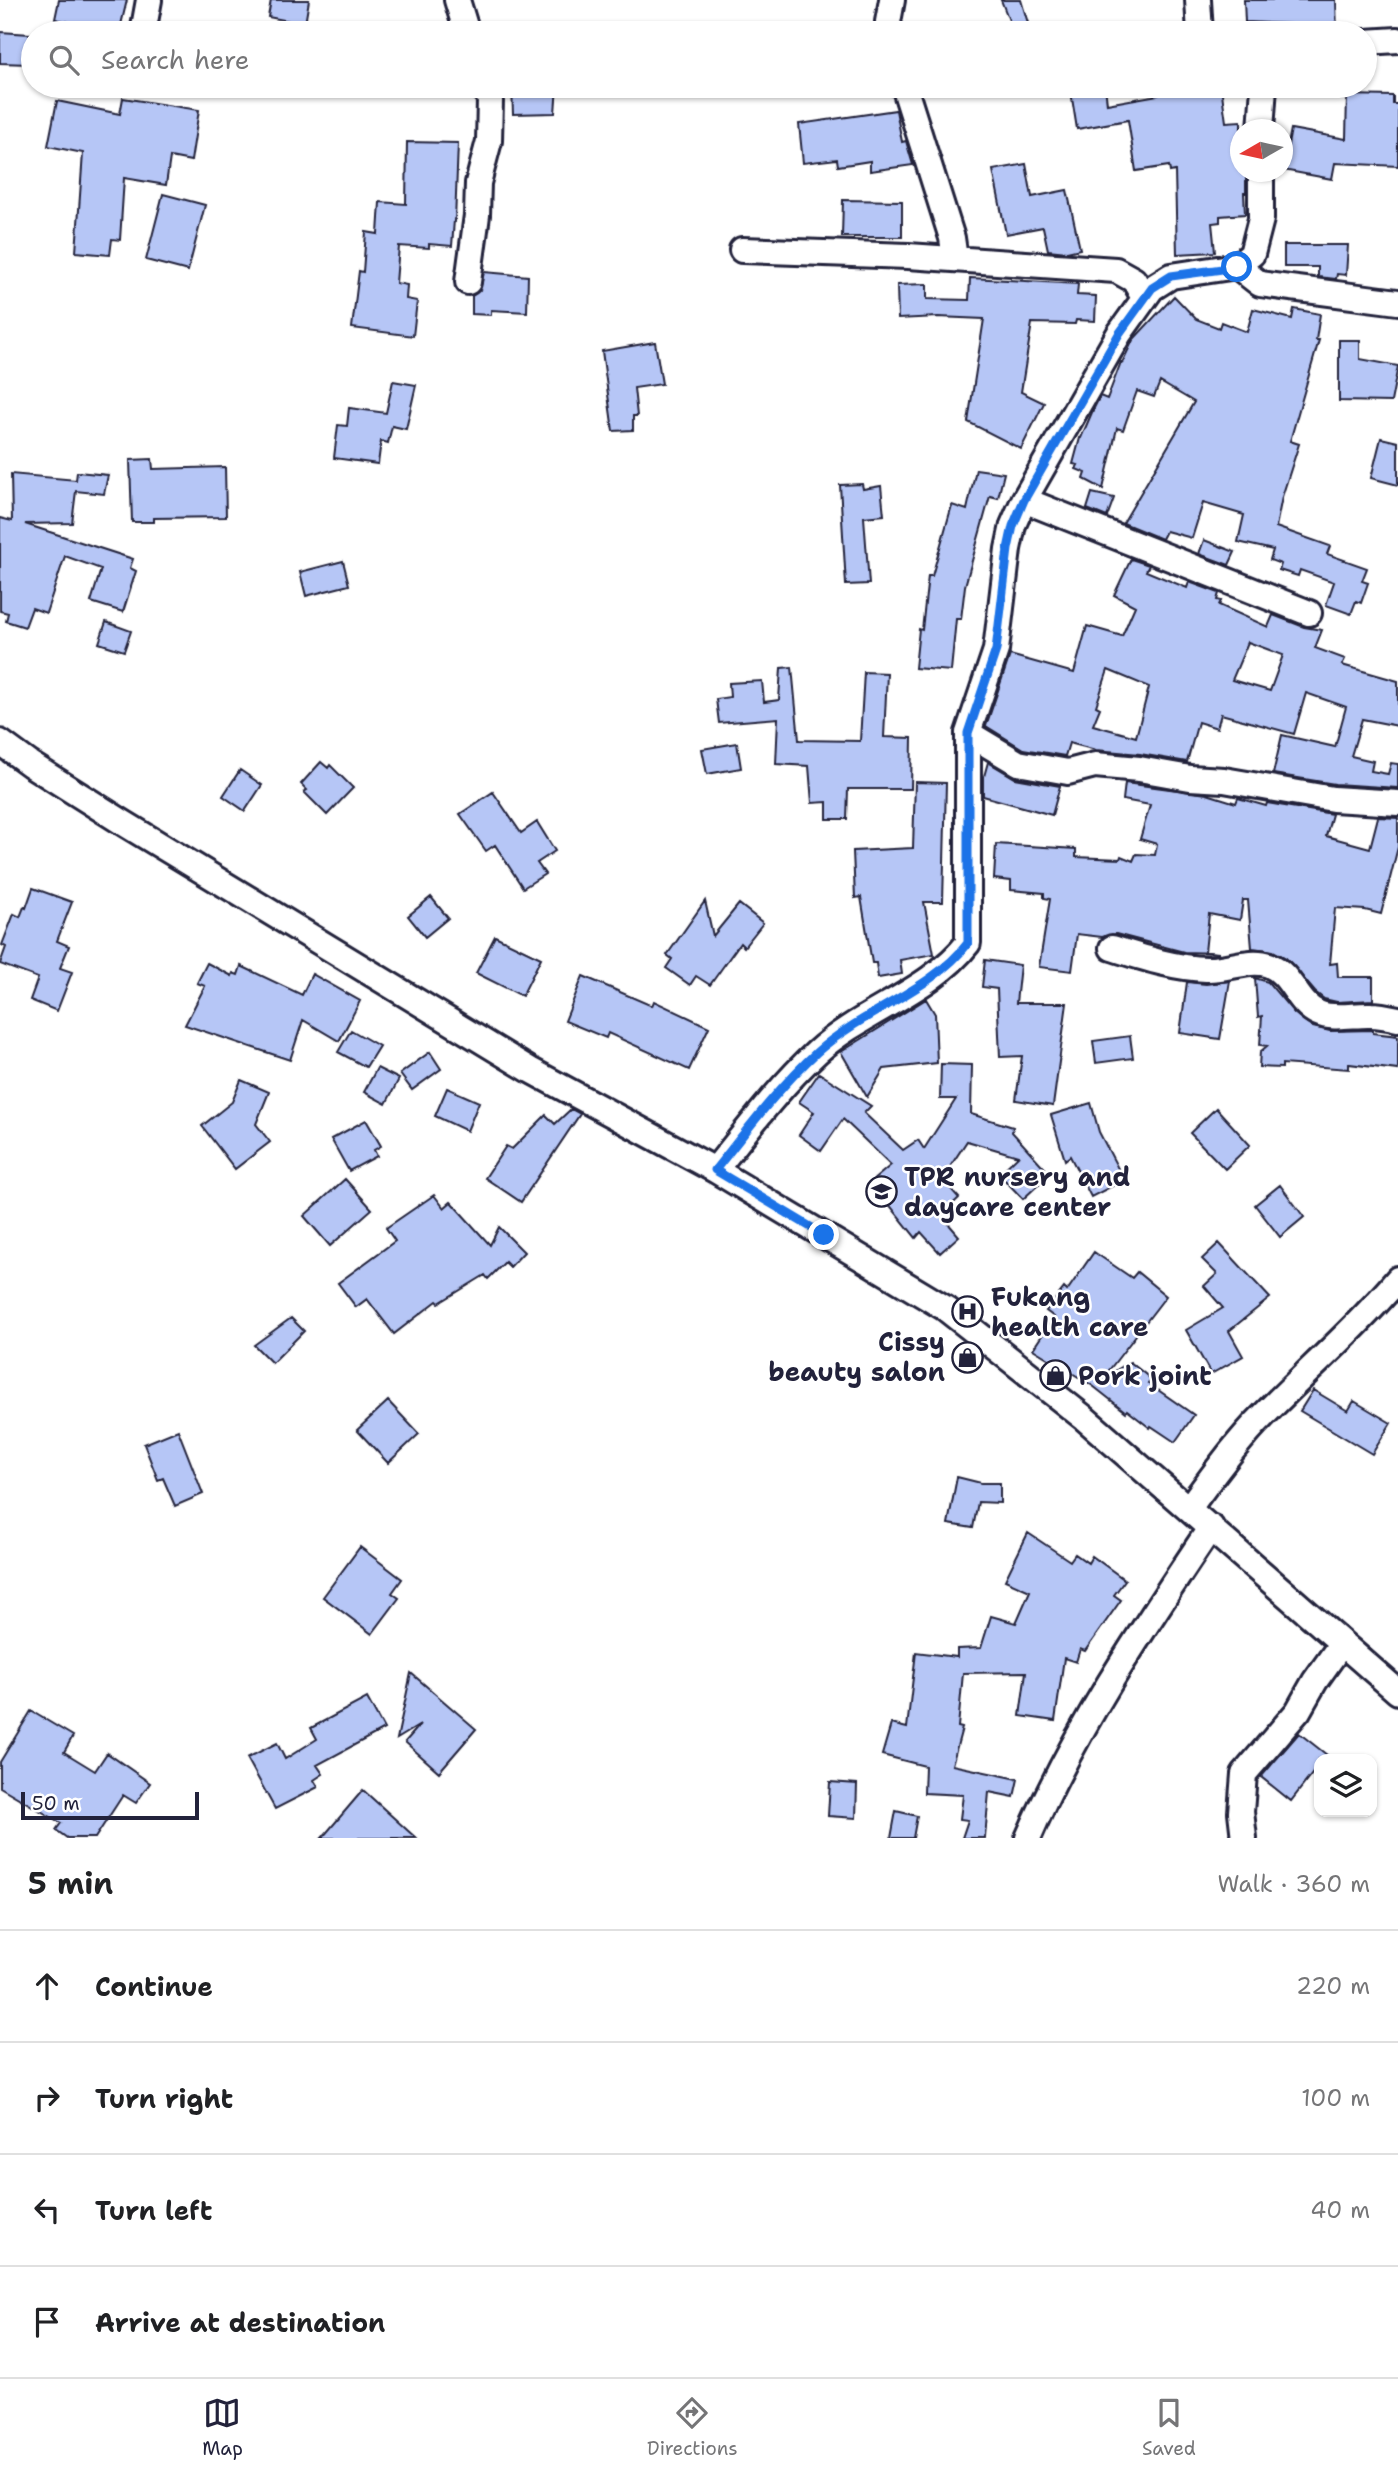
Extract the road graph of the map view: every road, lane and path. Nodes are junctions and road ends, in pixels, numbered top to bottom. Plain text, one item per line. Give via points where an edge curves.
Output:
1 (149, 0) edge
2 (457, 0) edge
3 (892, 0) edge
4 (1198, 0) edge
5 (145, 21) edge
6 (463, 21) edge
7 (888, 21) edge
8 (1199, 21) edge
9 (1398, 40) edge
10 (1377, 41) edge
11 (489, 98) edge
12 (908, 98) edge
13 (1263, 98) edge
14 (1262, 119) edge
15 (1261, 182) edge
16 (742, 250) dead end
17 (955, 259) junction
18 (1237, 267) junction
19 (468, 282) dead end
20 (1144, 298) junction
21 (1398, 302) edge
22 (1024, 500) junction
23 (1309, 613) dead end
24 (968, 733) junction
25 (0, 742) edge
26 (1398, 803) edge
27 (1112, 948) dead end
28 (1398, 1018) edge
29 (715, 1170) junction
30 (1398, 1279) edge
31 (1189, 1508) junction
32 (1211, 1527) junction
33 (1342, 1643) junction
34 (1398, 1692) edge
35 (1028, 1838) edge
36 (1244, 1838) edge

1 - 5 street
2 - 6 street
3 - 7 street
4 - 8 street
9 - 10 street
11 - 19 street via 489,141 478,183
12 - 17 street
13 - 14 street
15 - 18 street via 1255,247
16 - 17 street
17 - 20 street via 1116,270 1135,280
18 - 20 street via 1171,276
18 - 21 street via 1260,285
20 - 22 street
22 - 23 street
22 - 24 street via 1008,549 996,650
24 - 26 street via 1018,763 1068,772 1095,765 1139,769 1333,799
24 - 29 street via 968,943 957,958 817,1052
25 - 29 street via 122,822 530,1070
27 - 28 street via 1206,969 1268,964 1282,972 1318,1014
29 - 31 street via 945,1308
30 - 31 street via 1256,1423
31 - 32 street
32 - 33 street
32 - 35 street via 1114,1672
33 - 34 street
33 - 36 street via 1298,1711 1244,1774

